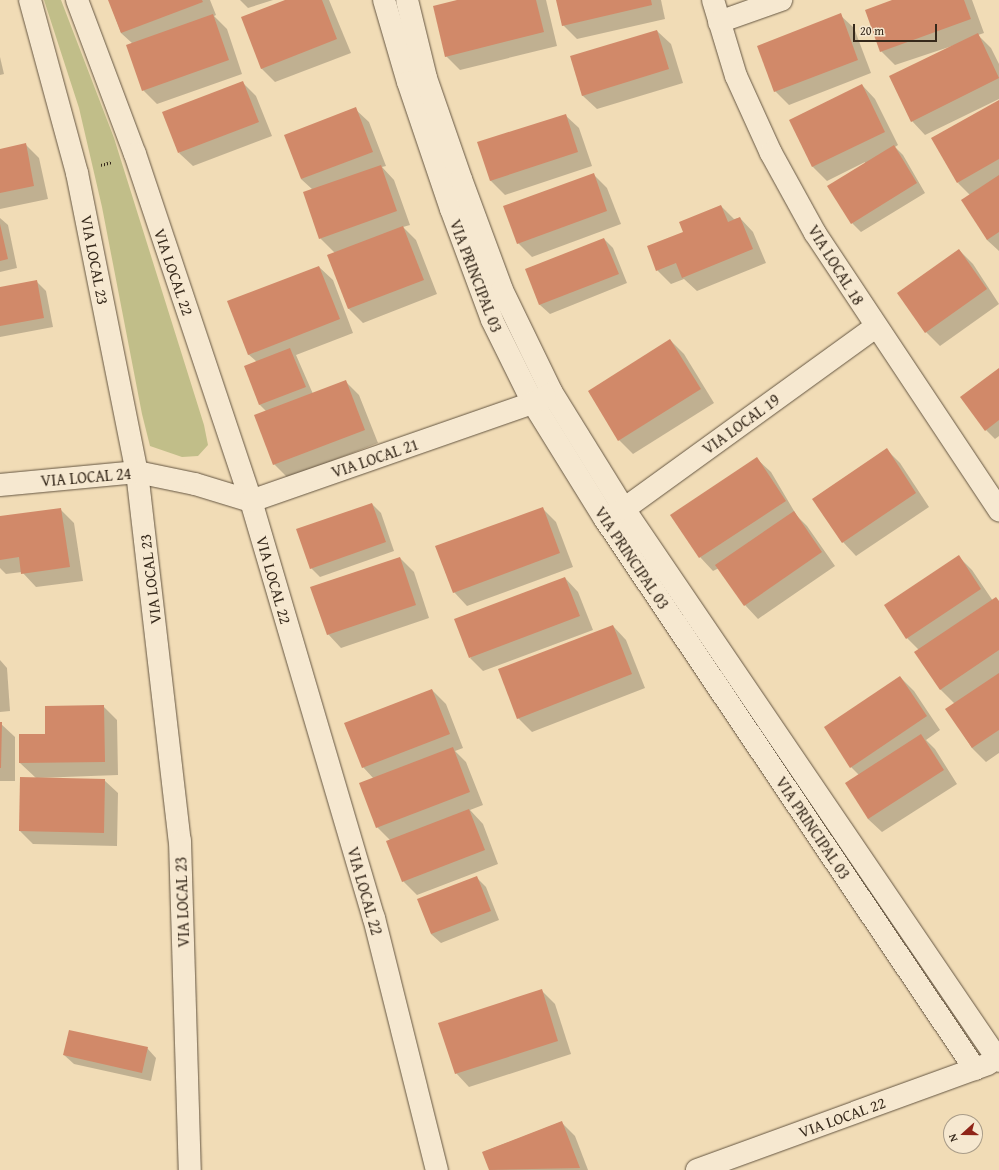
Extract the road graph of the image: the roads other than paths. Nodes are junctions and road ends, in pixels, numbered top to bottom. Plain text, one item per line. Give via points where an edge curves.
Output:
1 (30, 0) edge
2 (77, 0) edge
3 (384, 0) edge
4 (407, 0) edge
5 (713, 0) edge
6 (781, 0) edge
7 (719, 22) junction
8 (875, 327) junction
9 (542, 398) junction
10 (137, 472) junction
11 (0, 485) edge
12 (251, 500) junction
13 (996, 500) edge
14 (624, 509) junction
15 (605, 519) junction
16 (990, 1064) edge
17 (190, 1170) edge
18 (438, 1170) edge
19 (697, 1170) edge

1 - 10 street, VIA LOCAL 23 via 77,173
2 - 12 street, VIA LOCAL 22 via 135,154
3 - 9 street, VIA PRINCIPAL 03 via 408,82 451,210 492,320
4 - 9 street, VIA PRINCIPAL 03 via 426,78
5 - 7 street, VIA LOCAL 18
6 - 7 street
7 - 8 street, VIA LOCAL 18 via 736,76 771,153 815,233
8 - 13 street, VIA LOCAL 18
8 - 14 street, VIA LOCAL 19
9 - 12 street, VIA LOCAL 21
9 - 14 street, VIA PRINCIPAL 03
9 - 15 street, VIA PRINCIPAL 03
10 - 11 street, VIA LOCAL 24
10 - 12 street, VIA LOCAL 24 via 195,484
10 - 17 street, VIA LOCAL 23 via 180,842
12 - 18 street, VIA LOCAL 22 via 374,918
14 - 15 street, VIA LOCAL 19
14 - 16 street, VIA PRINCIPAL 03
15 - 16 street, VIA PRINCIPAL 03
16 - 19 street, VIA LOCAL 22

